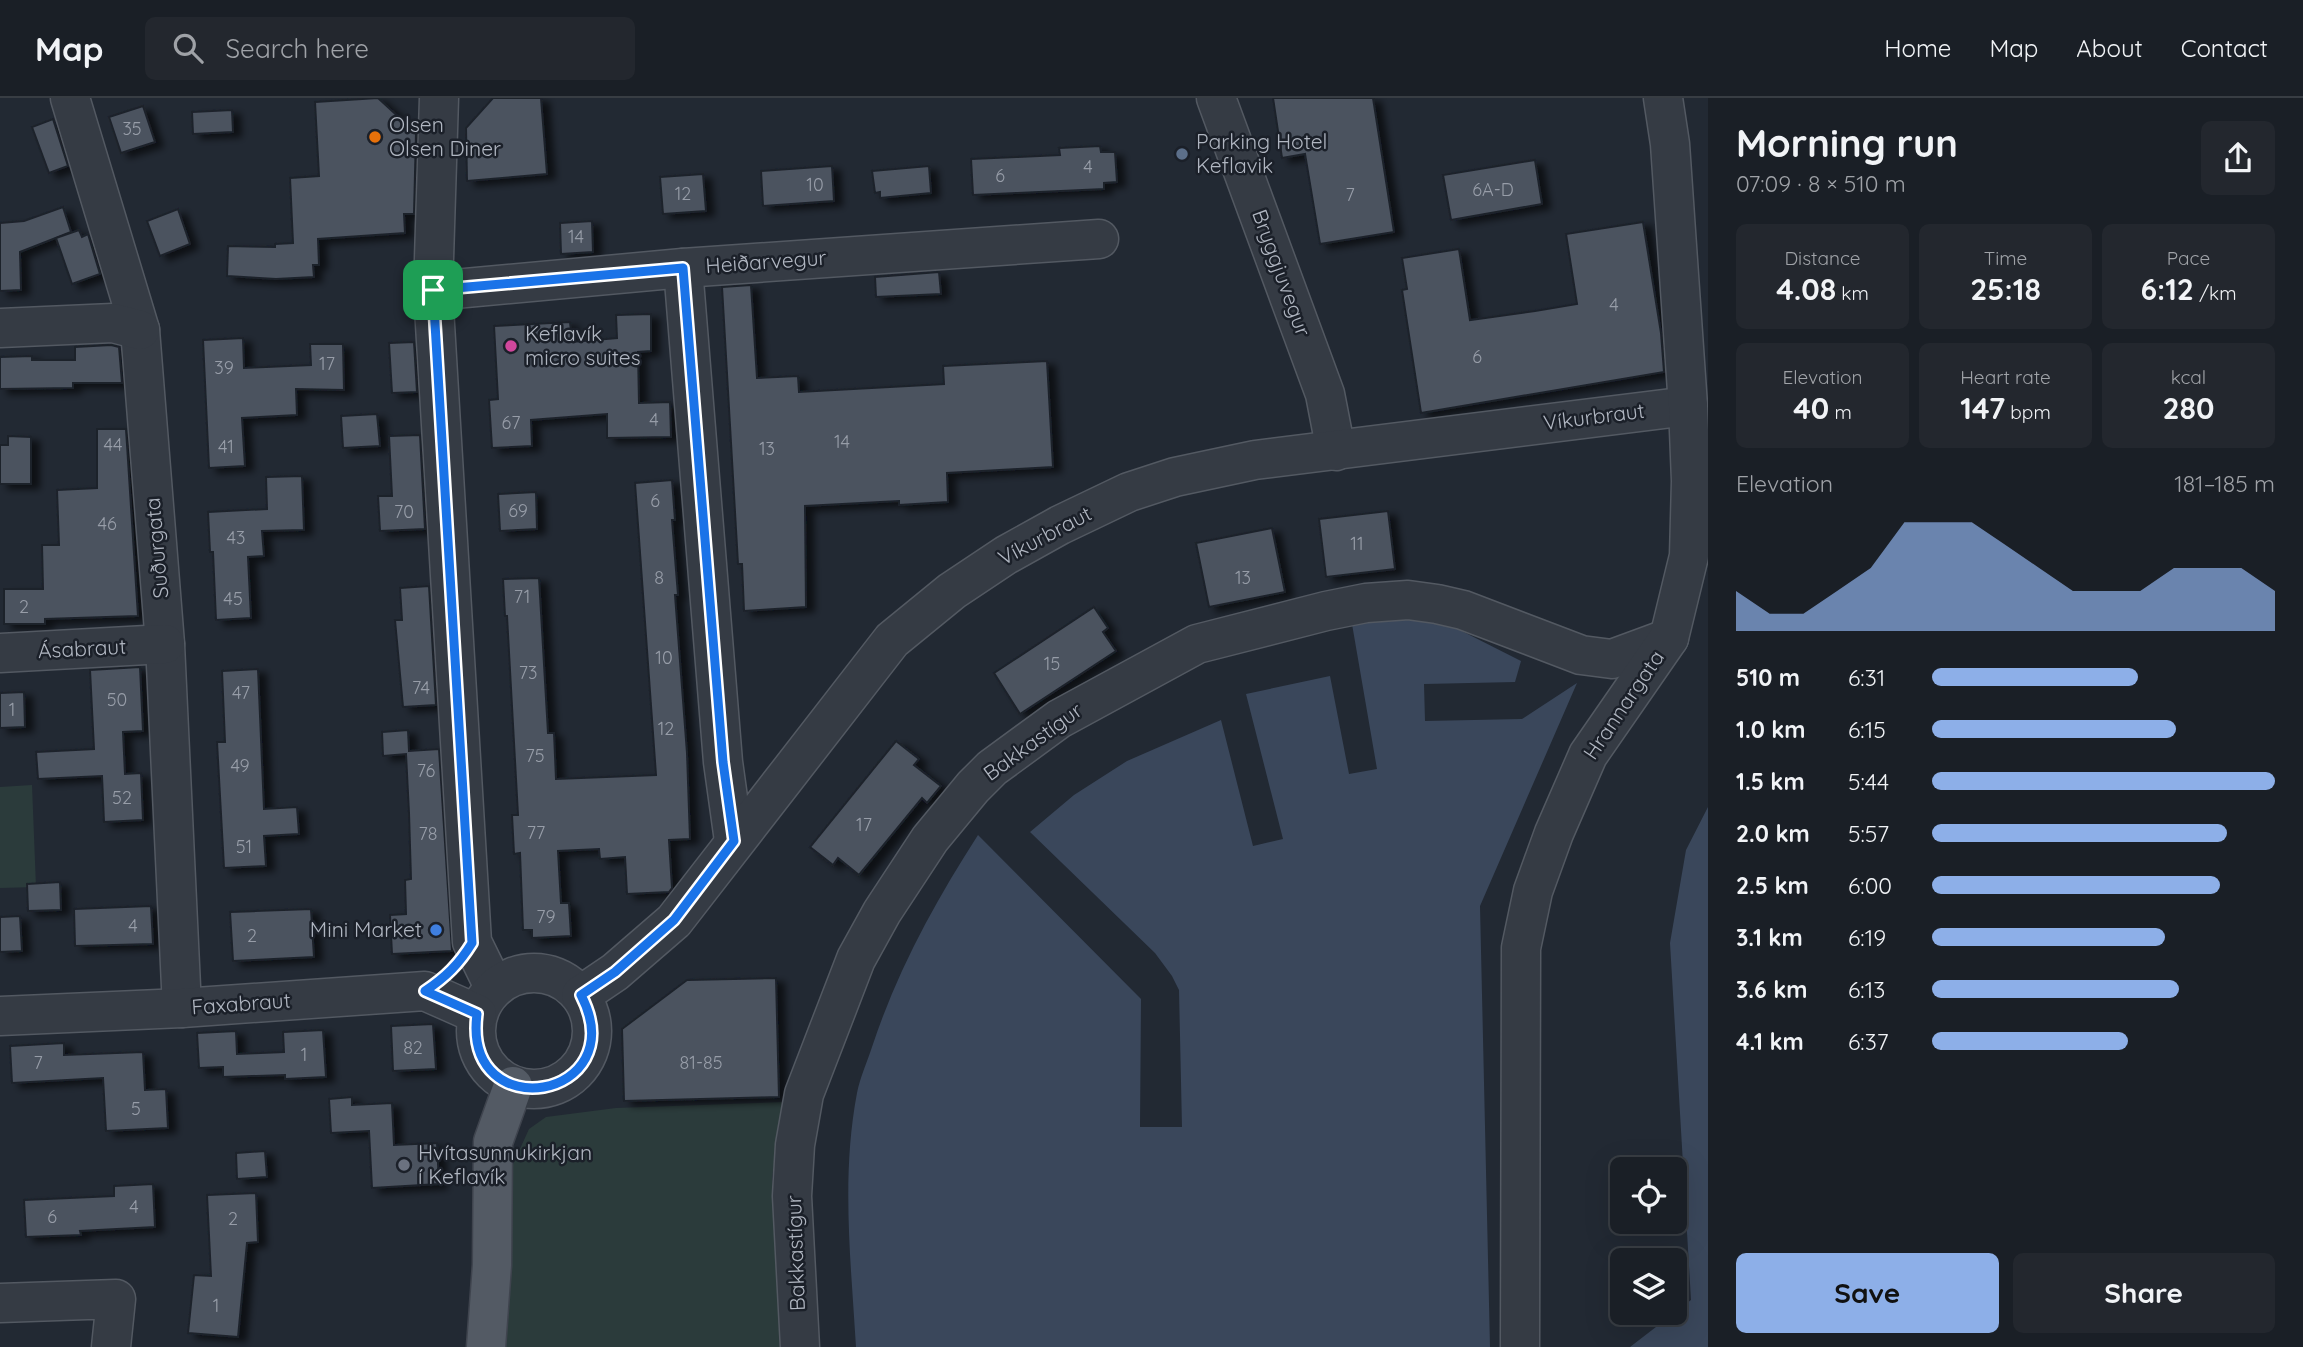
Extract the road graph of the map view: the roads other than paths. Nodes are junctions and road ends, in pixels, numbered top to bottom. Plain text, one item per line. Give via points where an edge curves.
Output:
1 (70, 98) edge
2 (439, 98) edge
3 (1216, 98) edge
4 (1663, 98) edge
5 (1099, 239) dead end
6 (683, 268) junction
7 (433, 290) junction
8 (0, 328) edge
9 (140, 330) junction
10 (1688, 405) junction
11 (1336, 451) junction
12 (1669, 638) junction
13 (165, 644) junction
14 (0, 653) edge
15 (734, 841) junction
16 (472, 943) junction
17 (425, 991) junction
18 (581, 995) junction
19 (486, 1001) junction
20 (182, 1008) junction
21 (0, 1016) edge
22 (513, 1086) junction
23 (0, 1303) edge
24 (111, 1347) edge
25 (486, 1347) edge
26 (800, 1347) edge
27 (1520, 1347) edge

1 - 9 street, Suðurgata
2 - 7 street
3 - 11 street, Bryggjuvegur via 1325,394
4 - 10 street, Hrannargata via 1671,144
5 - 6 street, Heiðarvegur
6 - 7 street, Heiðarvegur
6 - 15 street via 722,748
7 - 16 street
8 - 9 street via 113,323
9 - 13 street, Suðurgata
10 - 11 street, Víkurbraut
10 - 12 street, Hrannargata via 1689,556
11 - 15 street, Víkurbraut via 1255,460 1175,477 1118,498 1006,555 891,640
12 - 26 street, Bakkastígur via 1612,659 1581,655 1437,604 1408,600 1366,603 1197,644 1059,719 992,768 930,839 882,912 856,959 804,1094 792,1196
12 - 27 street, Hrannargata via 1588,755 1533,891 1521,948
13 - 14 street, Ásabraut
13 - 20 street, Suðurgata
15 - 18 street, Víkurbraut via 674,920
16 - 17 street via 447,977
16 - 19 street
17 - 19 street, Faxabraut
17 - 20 street, Faxabraut
18 - 19 street via 555,976 539,972 515,975
18 - 22 street via 592,1031 581,1066 550,1087
19 - 22 street via 475,1031 482,1056 498,1077
20 - 21 street, Faxabraut
22 - 25 main road via 493,1142
23 - 24 street via 116,1299

